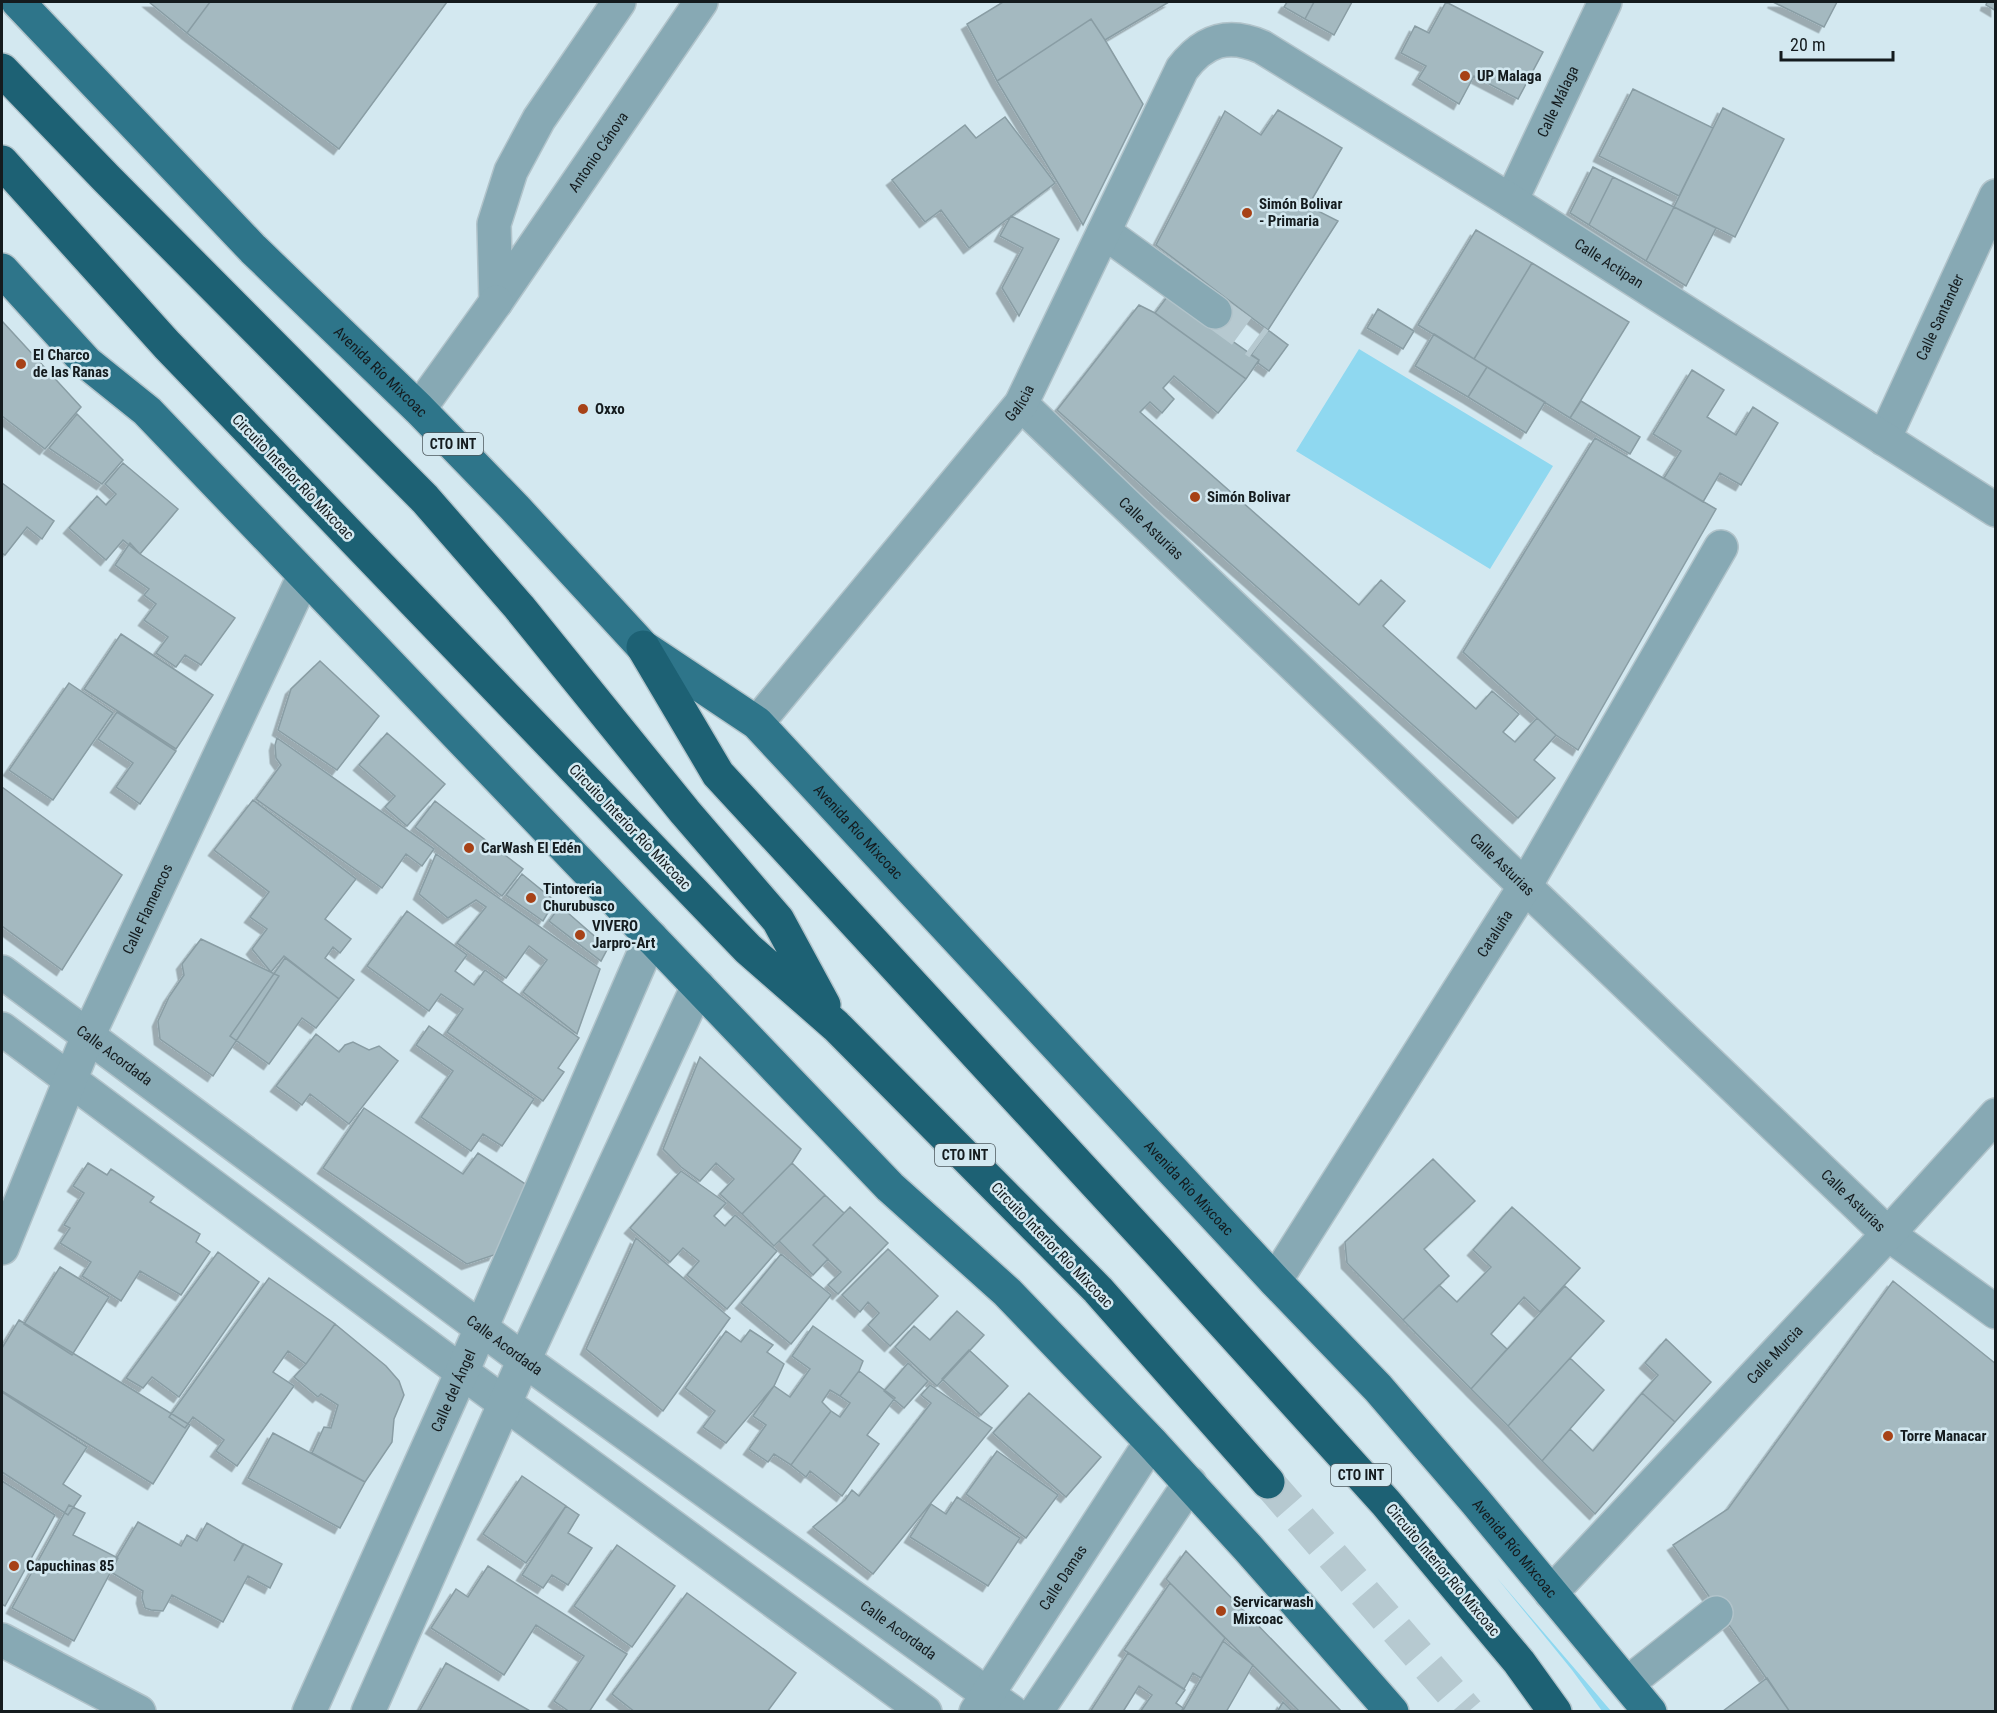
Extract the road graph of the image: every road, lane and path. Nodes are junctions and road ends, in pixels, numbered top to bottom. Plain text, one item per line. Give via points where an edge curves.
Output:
1 (18, 2) edge
2 (619, 2) edge
3 (701, 2) edge
4 (1605, 2) edge
5 (1214, 42) joint
6 (2, 70) edge
7 (2, 162) edge
8 (1995, 196) edge
9 (1511, 201) junction
10 (1104, 232) junction
11 (2, 270) edge
12 (496, 302) junction
13 (1215, 312) tunnel mouth
14 (1021, 404) junction
15 (419, 409) junction
16 (1884, 439) junction
17 (1995, 510) edge
18 (1721, 547) dead end
19 (304, 576) junction
20 (644, 646) junction
21 (758, 723) junction
22 (1525, 886) junction
23 (651, 937) junction
24 (2, 972) edge
25 (698, 986) junction
26 (836, 1026) junction
27 (2, 1029) edge
28 (88, 1036) junction
29 (71, 1080) junction
30 (1995, 1115) edge
31 (1888, 1234) junction
32 (2, 1248) edge
33 (1275, 1281) junction
34 (1995, 1312) edge
35 (481, 1329) junction
36 (524, 1360) junction
37 (462, 1372) junction
38 (504, 1404) junction
39 (1151, 1442) junction
40 (1268, 1482) tunnel mouth
41 (1190, 1483) junction
42 (1551, 1593) junction
43 (1716, 1613) dead end
44 (2, 1640) edge
45 (1628, 1683) junction
46 (992, 1705) edge
47 (139, 1712) edge
48 (309, 1712) edge
49 (368, 1712) edge
50 (925, 1712) edge
51 (1036, 1712) edge
52 (1392, 1712) edge
53 (1555, 1712) edge
54 (1650, 1712) edge

1 - 15 main road, Avenida Río Mixcoac / CTO INT via 253,249
2 - 12 street via 539,119 511,171 494,224
3 - 12 street, Antonio Cánova
4 - 9 street, Calle Málaga
5 - 9 street, Calle Actipan via 1247,40 1262,47
5 - 10 street, Galicia via 1190,58 1182,69
6 - 26 highway via 425,498 777,920
7 - 26 highway, Circuito Interior Río Mixcoac / CTO INT via 167,345 748,949
8 - 16 street, Calle Santander
9 - 16 street, Calle Actipan
10 - 13 street
10 - 14 street, Galicia
11 - 19 main road via 86,362 147,411
12 - 15 street, Antonio Cánova
14 - 21 street, Galicia
14 - 22 street, Calle Asturias
15 - 20 main road, Avenida Río Mixcoac / CTO INT
16 - 17 street, Calle Actipan
18 - 22 street, Cataluña
19 - 23 main road
19 - 28 street, Calle Flamencos
20 - 21 main road, Avenida Río Mixcoac / CTO INT
20 - 53 highway, Circuito Interior Río Mixcoac / CTO INT via 718,774 1386,1503 1519,1662
21 - 33 main road, Avenida Río Mixcoac / CTO INT
22 - 31 street, Calle Asturias
22 - 33 street, Cataluña
23 - 25 main road
23 - 35 street, Calle del Ángel
24 - 28 street, Calle Acordada
25 - 36 street
25 - 39 main road via 890,1187 1007,1292
26 - 40 highway, Circuito Interior Río Mixcoac / CTO INT via 1098,1290
27 - 29 street
28 - 29 street, Calle Flamencos
28 - 35 street, Calle Acordada
29 - 32 street, Calle Flamencos
29 - 37 street
30 - 31 street, Calle Murcia
31 - 34 street, Calle Asturias
31 - 42 street, Calle Murcia
33 - 42 main road, Avenida Río Mixcoac / CTO INT via 1378,1388
35 - 36 street, Calle Acordada
35 - 37 street, Calle del Ángel
36 - 38 street
36 - 46 street, Calle Acordada
37 - 38 street
37 - 48 street, Calle del Ángel
38 - 49 street
38 - 50 street
39 - 41 main road
39 - 46 street, Calle Damas
41 - 51 street
41 - 52 main road
42 - 45 main road, Avenida Río Mixcoac / CTO INT
43 - 45 street
44 - 47 street
45 - 54 main road, Avenida Río Mixcoac / CTO INT

